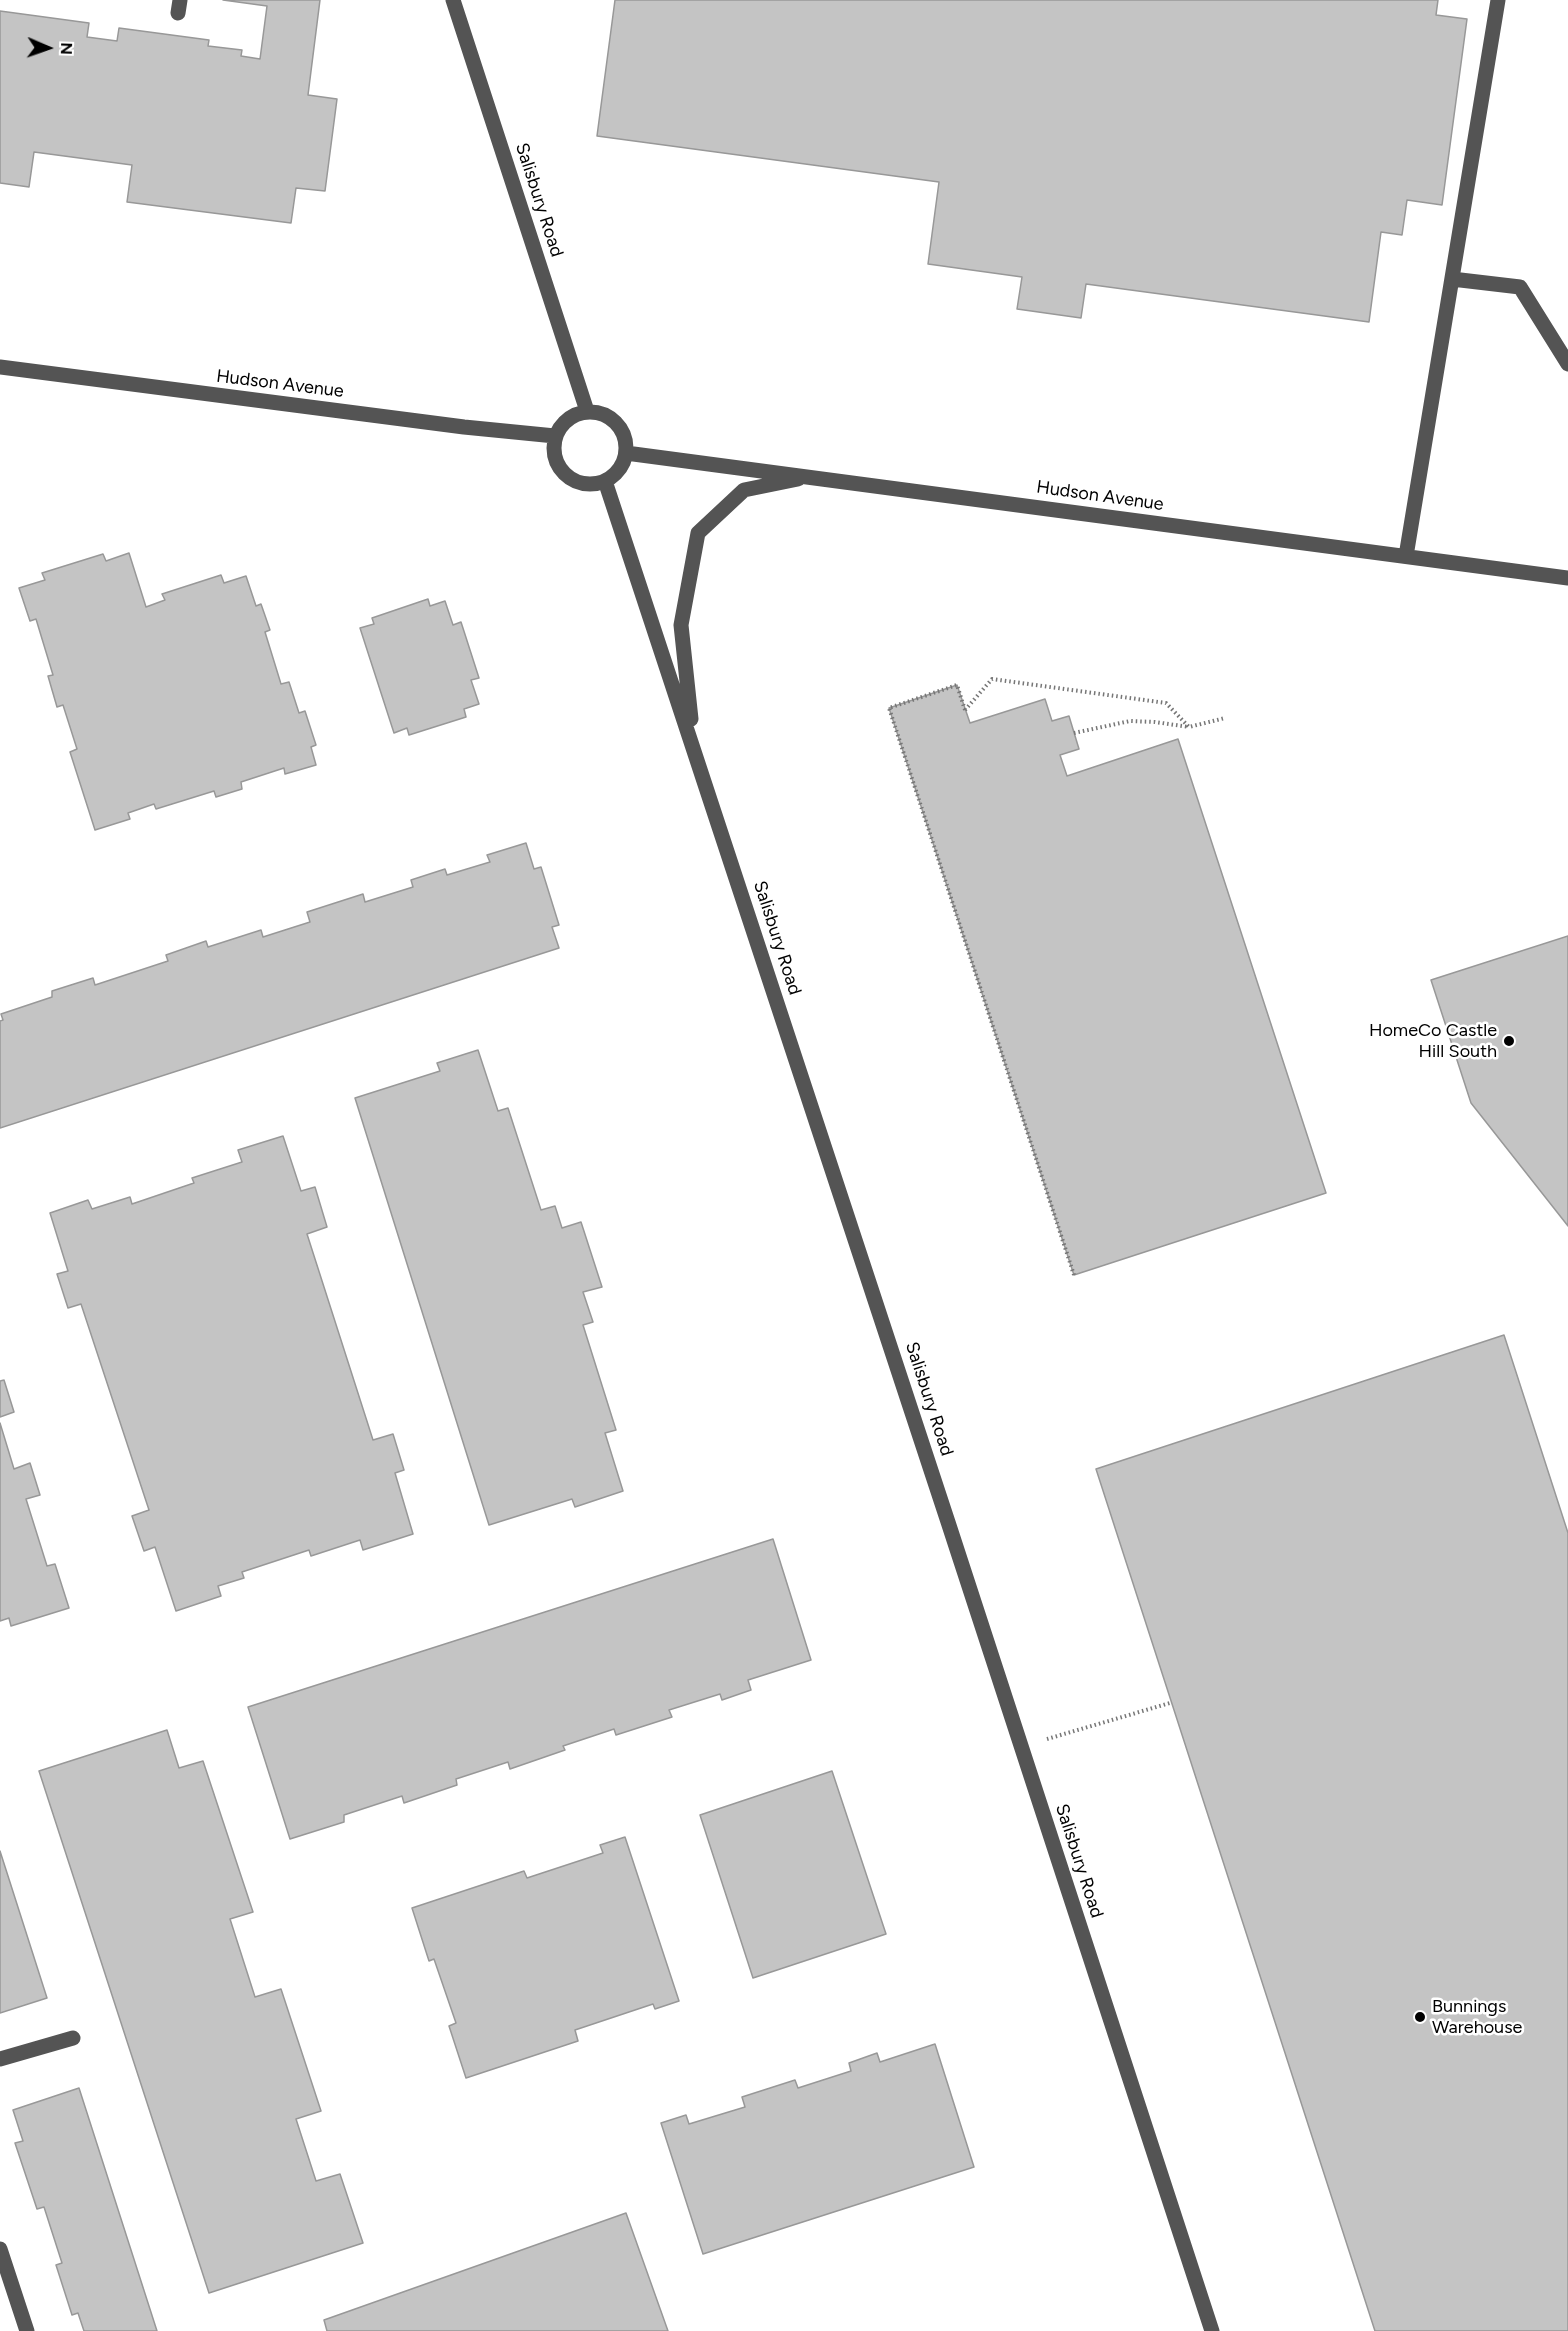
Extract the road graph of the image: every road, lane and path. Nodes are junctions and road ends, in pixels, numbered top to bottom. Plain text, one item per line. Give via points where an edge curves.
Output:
1 (453, 0) edge
2 (1498, 0) edge
3 (1452, 279) junction
4 (1568, 364) edge
5 (0, 368) edge
6 (587, 411) junction
7 (555, 436) junction
8 (626, 453) junction
9 (810, 477) junction
10 (605, 481) junction
11 (1406, 556) junction
12 (1568, 578) edge
13 (1225, 718) dead end
14 (1189, 727) junction
15 (1074, 733) dead end
16 (693, 748) junction
17 (1074, 1275) dead end
18 (1170, 1703) dead end
19 (1021, 1746) junction
20 (73, 2038) dead end
21 (0, 2059) edge
22 (0, 2249) edge
23 (27, 2331) edge
24 (1212, 2331) edge

1 - 6 street, Salisbury Road
2 - 3 street
3 - 4 street via 1520,287
3 - 11 street
5 - 7 street, Hudson Avenue
6 - 7 street via 568,419
6 - 8 street via 608,416 616,423 626,441
7 - 10 street via 556,460 571,479 582,484
8 - 9 street, Hudson Avenue
8 - 10 street via 623,464
9 - 11 street, Hudson Avenue
9 - 16 street via 744,490 698,533 681,625
10 - 16 street, Salisbury Road
11 - 12 street, Hudson Avenue
13 - 14 path
14 - 15 path via 1130,721
14 - 17 path via 1166,703 992,679 965,710 957,685 889,708
16 - 19 street, Salisbury Road
18 - 19 path
19 - 24 street, Salisbury Road
20 - 21 street
22 - 23 street

